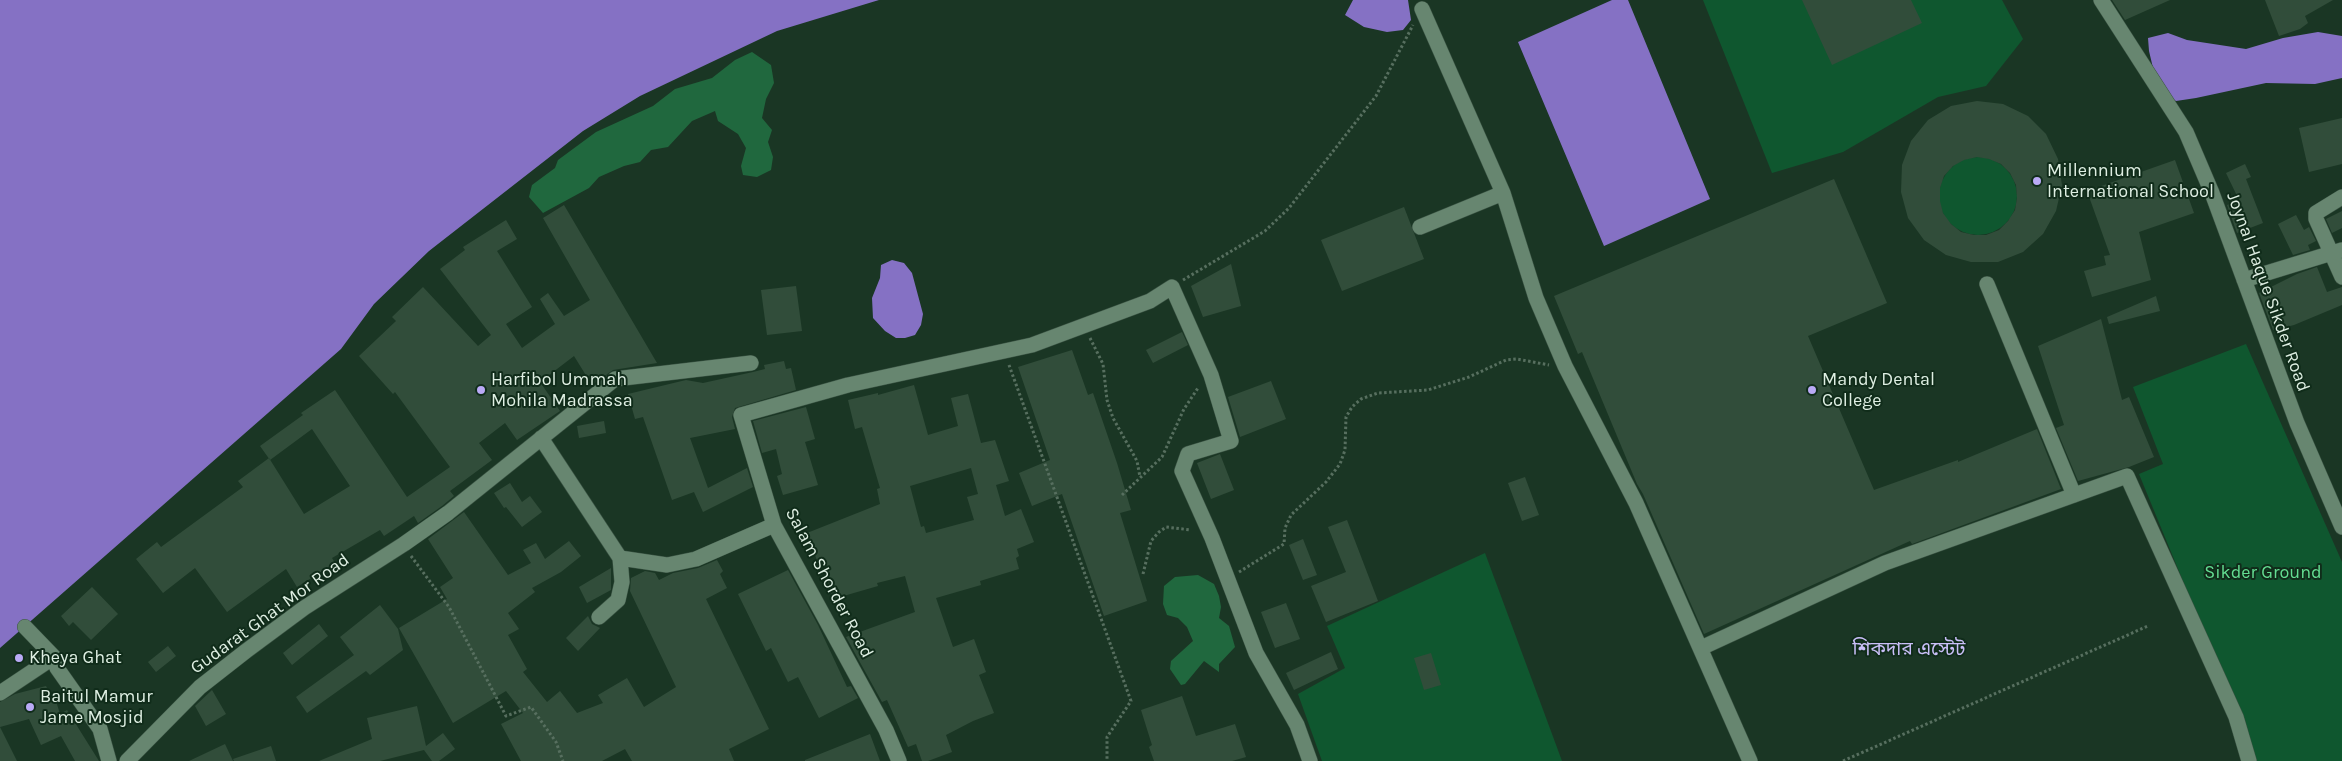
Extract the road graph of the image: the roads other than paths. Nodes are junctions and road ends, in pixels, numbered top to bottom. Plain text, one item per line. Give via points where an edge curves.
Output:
1 (2101, 0) edge
2 (1422, 8) road end
3 (1503, 193) junction
4 (2342, 197) edge
5 (1420, 227) dead end
6 (2338, 252) edge
7 (2342, 277) edge
8 (2244, 280) junction
9 (1986, 284) dead end
10 (751, 363) dead end
11 (541, 438) junction
12 (2074, 495) junction
13 (774, 525) junction
14 (2342, 527) edge
15 (620, 558) junction
16 (599, 617) dead end
17 (25, 627) dead end
18 (1701, 648) junction
19 (54, 657) junction
20 (0, 693) edge
21 (110, 761) edge
22 (127, 761) edge
23 (899, 761) edge
24 (1310, 761) edge
25 (1750, 761) edge
26 (2249, 761) edge

1 - 8 street, Joynal Haque Sikder Road via 2186,132
2 - 3 street
3 - 5 street
3 - 18 street via 1536,298 1565,366 1636,503
4 - 6 street via 2316,213 2316,219
6 - 7 street
6 - 8 street
8 - 14 street, Joynal Haque Sikder Road via 2297,423
9 - 12 street
10 - 11 street, Gudarat Ghat Mor Road via 615,379
11 - 15 street
11 - 22 street, Gudarat Ghat Mor Road via 448,513 304,608 238,657 200,687
12 - 18 street via 1885,563
12 - 26 street via 2127,476 2236,717
13 - 15 street via 696,559 667,565
13 - 23 street, Salam Shorder Road via 886,730
13 - 24 street, Salam Shorder Road via 741,415 848,385 1005,352 1084,328 1150,301 1172,287 1211,375 1232,441 1188,454 1182,471 1198,502 1256,654 1297,725
15 - 16 street via 622,582 618,600
17 - 19 street
18 - 25 street
19 - 20 street
19 - 21 street via 58,668 100,729

